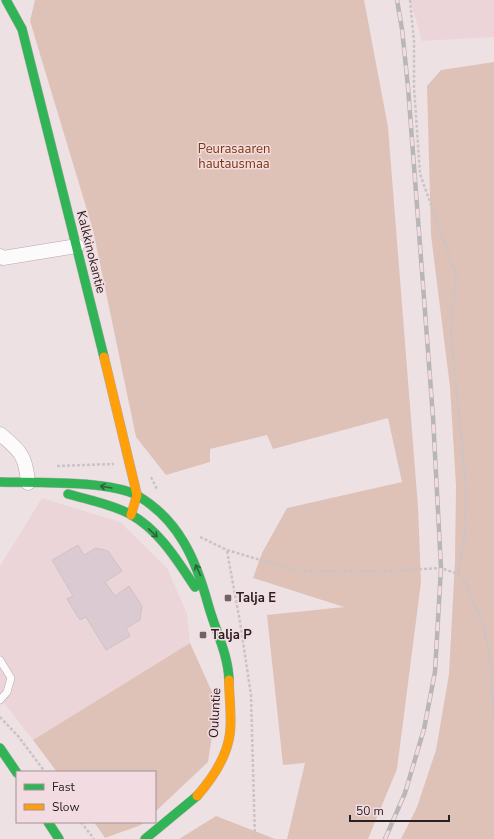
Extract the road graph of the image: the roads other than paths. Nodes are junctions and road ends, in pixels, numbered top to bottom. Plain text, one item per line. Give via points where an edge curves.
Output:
1 (6, 0) edge
2 (77, 246) junction
3 (1, 258) edge
4 (0, 434) edge
5 (0, 482) edge
6 (28, 483) junction
7 (137, 495) junction
8 (131, 515) junction
9 (209, 607) junction
10 (0, 660) edge
11 (0, 700) edge
12 (0, 748) edge
13 (16, 772) edge
14 (49, 823) edge
15 (59, 839) edge
16 (145, 839) edge

1 - 2 main road, Kalkkinokantie via 22,29
2 - 3 street
2 - 7 main road, Kalkkinokantie
4 - 6 street via 18,448 24,458
5 - 6 main road, Ouluntie
7 -> 6 main road, Ouluntie via 105,486
6 - 8 main road, Ouluntie via 99,501
7 - 8 main road
9 -> 7 main road, Ouluntie via 199,571 184,542 166,517
8 -> 9 main road, Ouluntie via 166,545
9 - 16 main road, Ouluntie via 222,640 229,677 230,734 212,779 197,796
10 - 11 lane via 11,678 7,692
12 - 13 main road
14 - 15 main road

